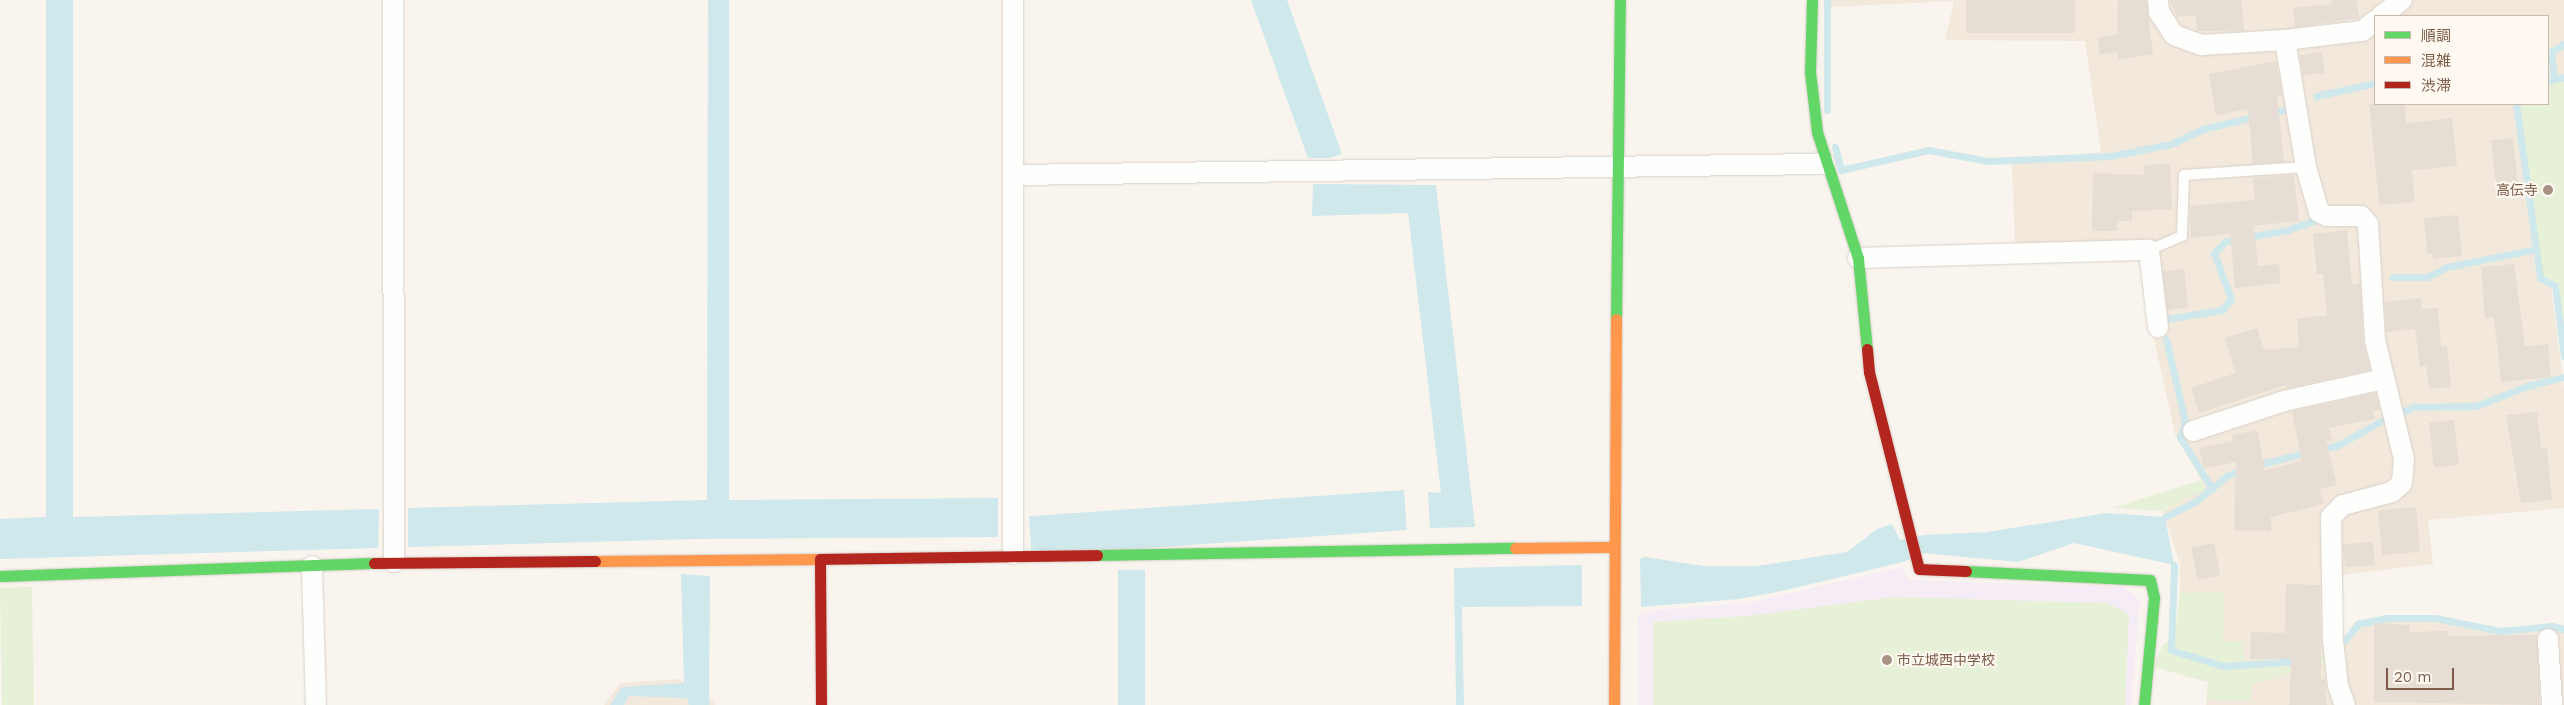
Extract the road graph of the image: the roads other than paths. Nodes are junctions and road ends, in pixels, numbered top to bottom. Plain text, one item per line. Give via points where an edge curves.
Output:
1 (393, 0) edge
2 (1013, 0) edge
3 (1620, 0) edge
4 (1812, 0) edge
5 (2158, 0) edge
6 (2402, 0) edge
7 (2382, 15) edge
8 (2374, 22) edge
9 (2284, 40) junction
10 (1825, 164) junction
11 (1617, 166) junction
12 (2306, 168) junction
13 (1013, 176) junction
14 (2149, 250) junction
15 (1858, 258) junction
16 (2158, 327) dead end
17 (2382, 379) junction
18 (2193, 431) dead end
19 (1613, 547) junction
20 (1013, 554) junction
21 (820, 559) junction
22 (394, 562) junction
23 (312, 566) junction
24 (0, 576) edge
25 (2548, 639) dead end
26 (316, 705) edge
27 (821, 705) edge
28 (1614, 705) edge
29 (2144, 705) edge
30 (2345, 705) edge
31 (2552, 705) edge

1 - 22 street
2 - 13 street
3 - 11 street
4 - 10 street via 1810,72
5 - 9 street via 2159,12 2174,35 2202,45
6 - 7 street
8 - 9 street via 2362,31
9 - 12 street
10 - 11 street
10 - 15 street
11 - 13 street
11 - 19 street
12 - 14 lane via 2184,175 2182,236
12 - 17 street via 2319,212 2327,216 2361,216 2368,224 2375,340
13 - 20 street
14 - 15 street
14 - 16 street
15 - 29 street via 1869,372 1918,569 2150,580 2154,598
17 - 18 street via 2284,401
17 - 30 street via 2404,459 2402,483 2392,492 2343,506 2331,517 2333,640 2338,686
19 - 20 street
19 - 28 street
20 - 21 street
21 - 22 street
21 - 27 street
22 - 23 street
23 - 24 street
23 - 26 street
25 - 31 street

